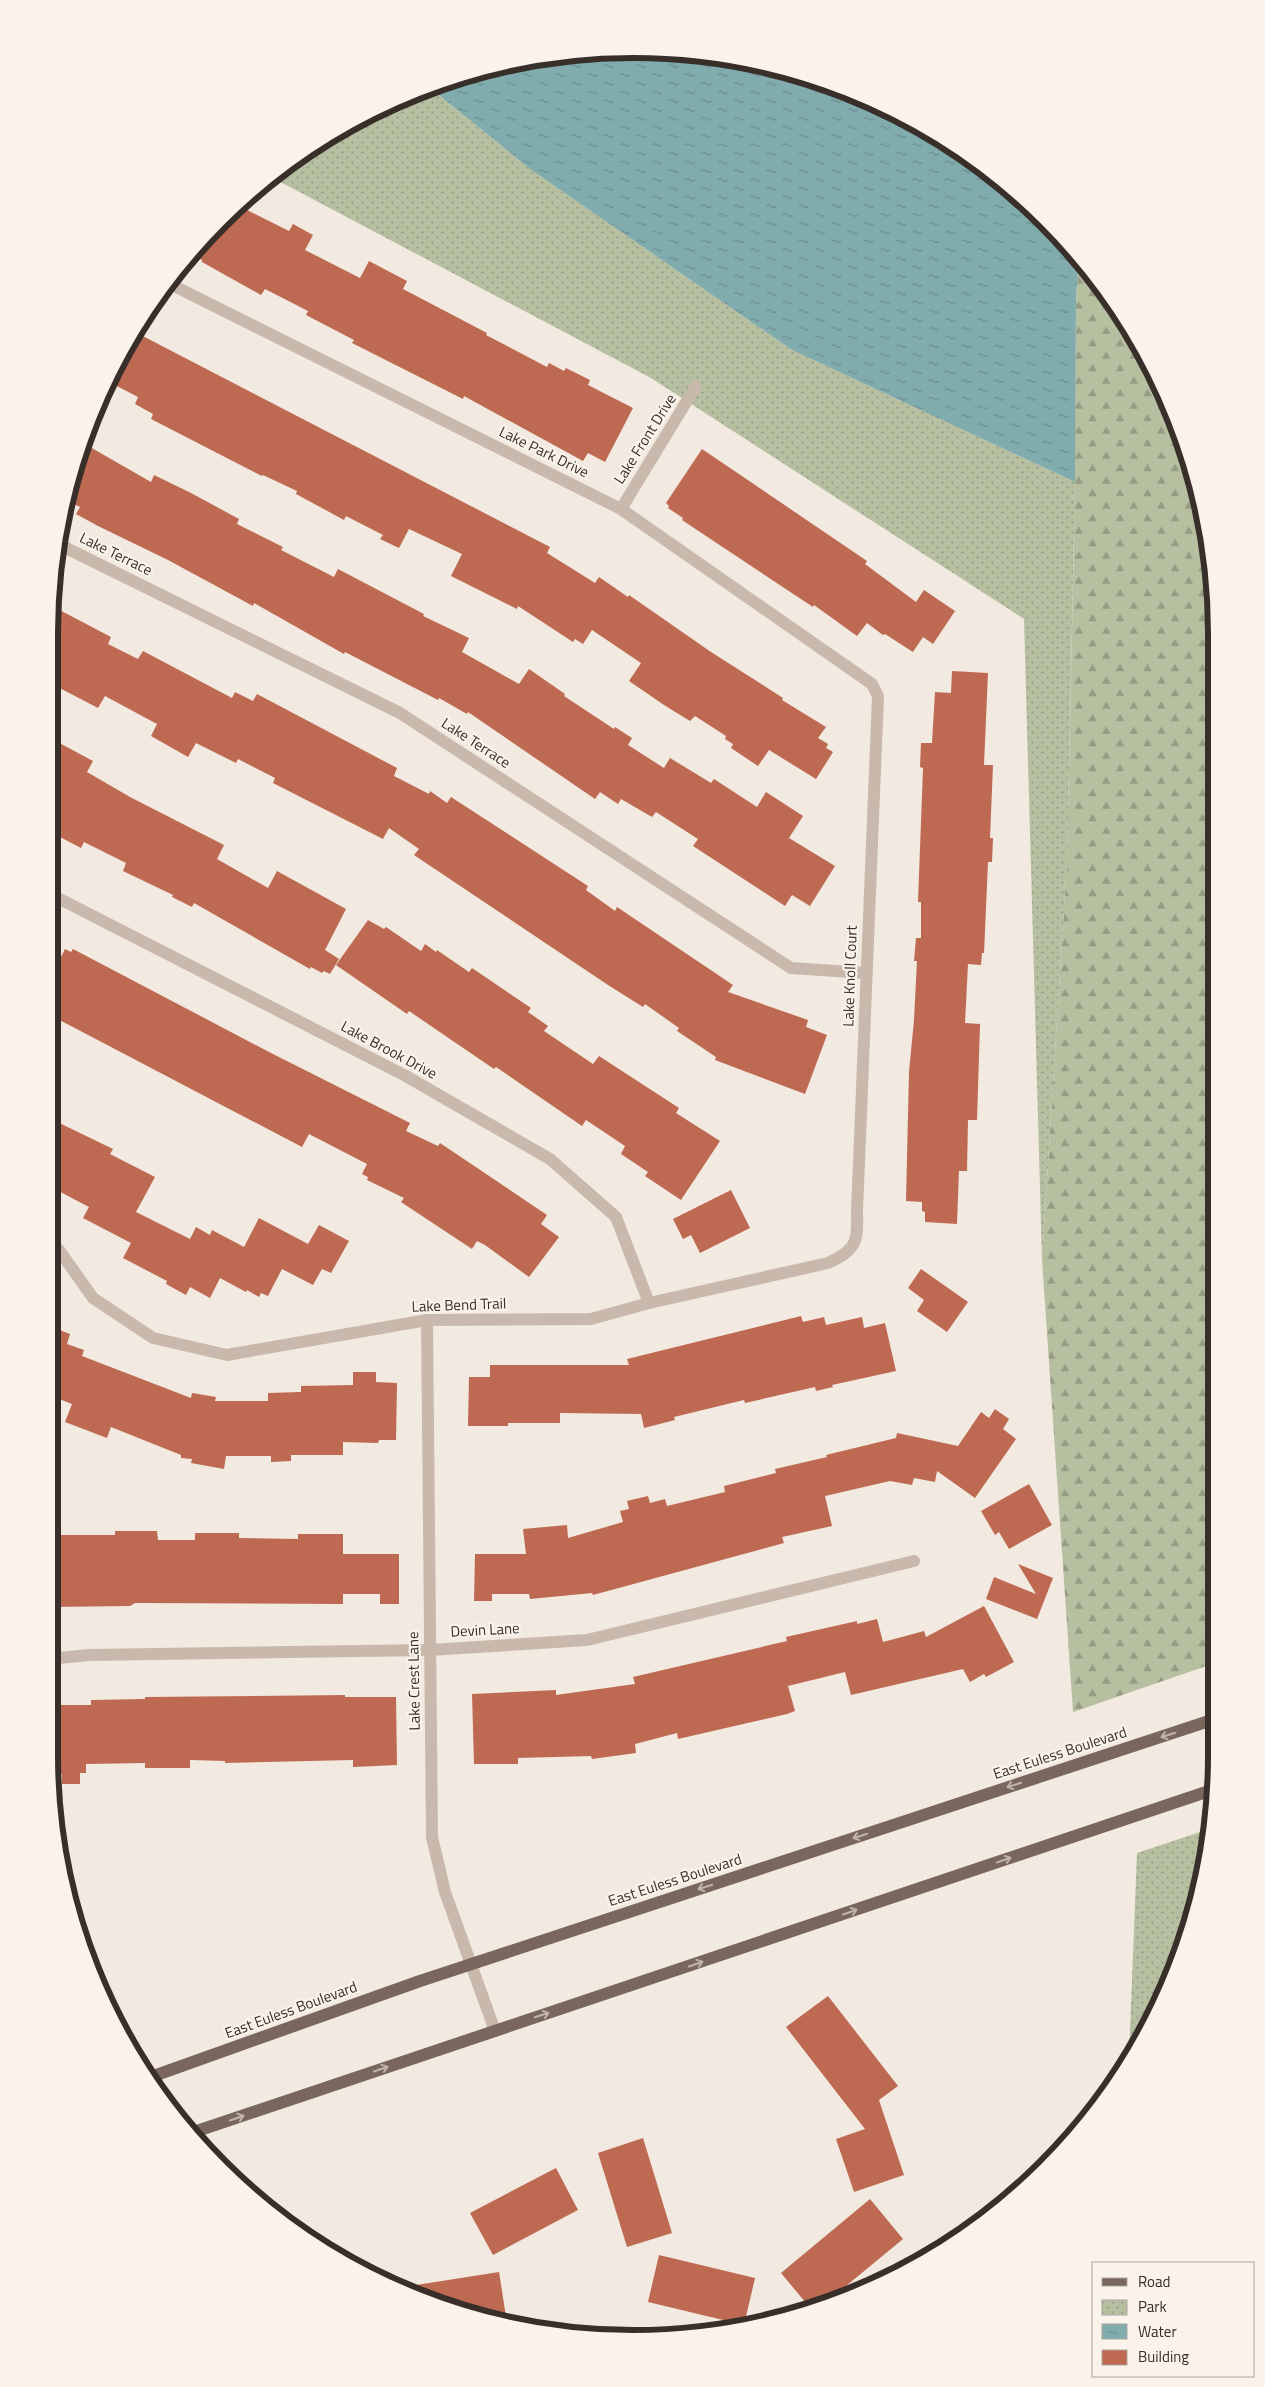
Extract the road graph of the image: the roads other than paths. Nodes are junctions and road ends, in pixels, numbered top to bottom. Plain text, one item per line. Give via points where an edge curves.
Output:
1 (173, 286) edge
2 (696, 386) dead end
3 (620, 509) junction
4 (64, 547) edge
5 (878, 696) joint
6 (58, 898) edge
7 (866, 974) junction
8 (58, 1249) edge
9 (845, 1255) joint
10 (649, 1303) junction
11 (428, 1320) junction
12 (914, 1560) dead end
13 (430, 1650) junction
14 (58, 1658) edge
15 (1208, 1721) edge
16 (1206, 1792) edge
17 (471, 1965) junction
18 (495, 2031) junction
19 (155, 2076) edge
20 (197, 2131) edge

1 - 3 street, Lake Park Drive
2 - 3 street, Lake Front Drive
3 - 5 street, Lake Park Drive via 872,684
4 - 7 street, Lake Terrace via 400,713 791,968
5 - 7 street, Lake Knoll Court
6 - 10 street, Lake Brook Drive via 404,1075 550,1159 616,1217
7 - 9 street, Lake Knoll Court via 857,1236
8 - 11 street, Lake Bend Trail via 93,1298 153,1338 226,1355
9 - 10 street, Lake Bend Trail via 828,1263
10 - 11 street, Lake Bend Trail via 591,1319
11 - 13 street, Lake Crest Lane
12 - 13 street, Devin Lane via 587,1640
13 - 14 street, Devin Lane via 89,1654
13 - 17 street, Lake Crest Lane via 432,1837 445,1892
15 -> 17 main road, East Euless Boulevard
18 -> 16 main road
17 - 18 street, Lake Crest Lane
17 - 19 main road, East Euless Boulevard
20 -> 18 main road

